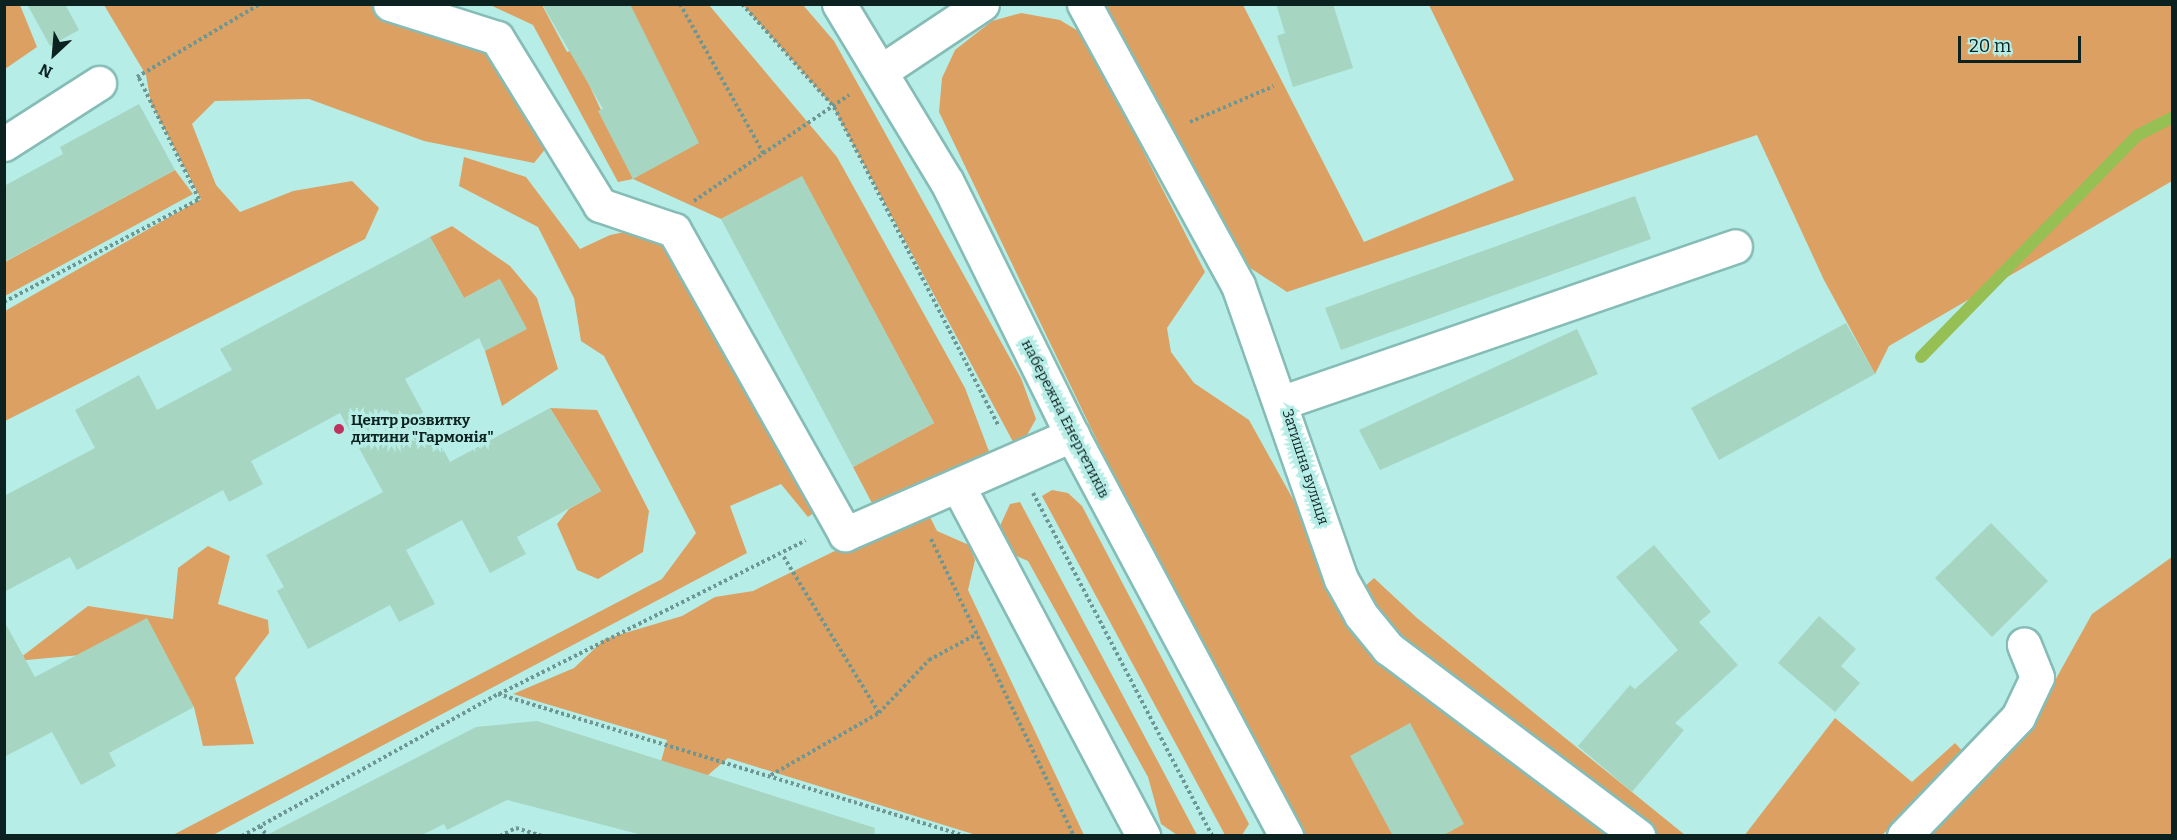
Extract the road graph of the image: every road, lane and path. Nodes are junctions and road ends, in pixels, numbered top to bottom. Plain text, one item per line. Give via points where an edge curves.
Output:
1 (390, 4) edge
2 (680, 4) edge
3 (742, 4) edge
4 (839, 4) edge
5 (982, 4) edge
6 (1084, 4) edge
7 (882, 70) junction
8 (138, 76) dead end
9 (99, 83) dead end
10 (1274, 86) dead end
11 (834, 107) junction
12 (1156, 136) junction
13 (4, 144) edge
14 (764, 154) junction
15 (686, 206) dead end
16 (1735, 246) dead end
17 (4, 302) edge
18 (1283, 402) junction
19 (1072, 435) junction
20 (1016, 460) junction
21 (958, 486) junction
22 (914, 504) junction
23 (838, 520) junction
24 (782, 554) junction
25 (977, 634) junction
26 (2025, 645) dead end
27 (498, 694) junction
28 (879, 713) junction
29 (771, 775) junction
30 (260, 826) junction
31 (242, 836) edge
32 (267, 836) edge
33 (500, 836) edge
34 (543, 836) edge
35 (966, 836) edge
36 (1074, 836) edge
37 (1143, 836) edge
38 (1212, 836) edge
39 (1286, 836) edge
40 (1638, 836) edge
41 (1904, 836) edge

1 - 23 street via 497,38 600,205 674,230
2 - 14 path
3 - 11 path
4 - 7 street, набережна Енергетиків
5 - 7 street
6 - 12 street, Затишна вулиця
7 - 11 path
7 - 19 street, набережна Енергетиків via 947,182
8 - 17 path via 199,199
9 - 13 street
10 - 12 path
11 - 14 path
11 - 20 path
12 - 18 street, Затишна вулиця via 1238,285
14 - 15 path
16 - 18 street
18 - 40 street, Затишна вулиця via 1341,579 1388,648
19 - 20 street
19 - 39 street, набережна Енергетиків
20 - 21 street
20 - 38 path
21 - 22 street
21 - 37 street
22 - 23 street via 845,534
22 - 25 path
23 - 24 path
24 - 27 path
24 - 28 path
25 - 28 path via 929,660
25 - 36 path
26 - 41 street via 2037,677 2018,717
27 - 29 path
27 - 30 path
28 - 29 path
29 - 35 path
30 - 31 path
30 - 32 path
33 - 34 path via 516,828

